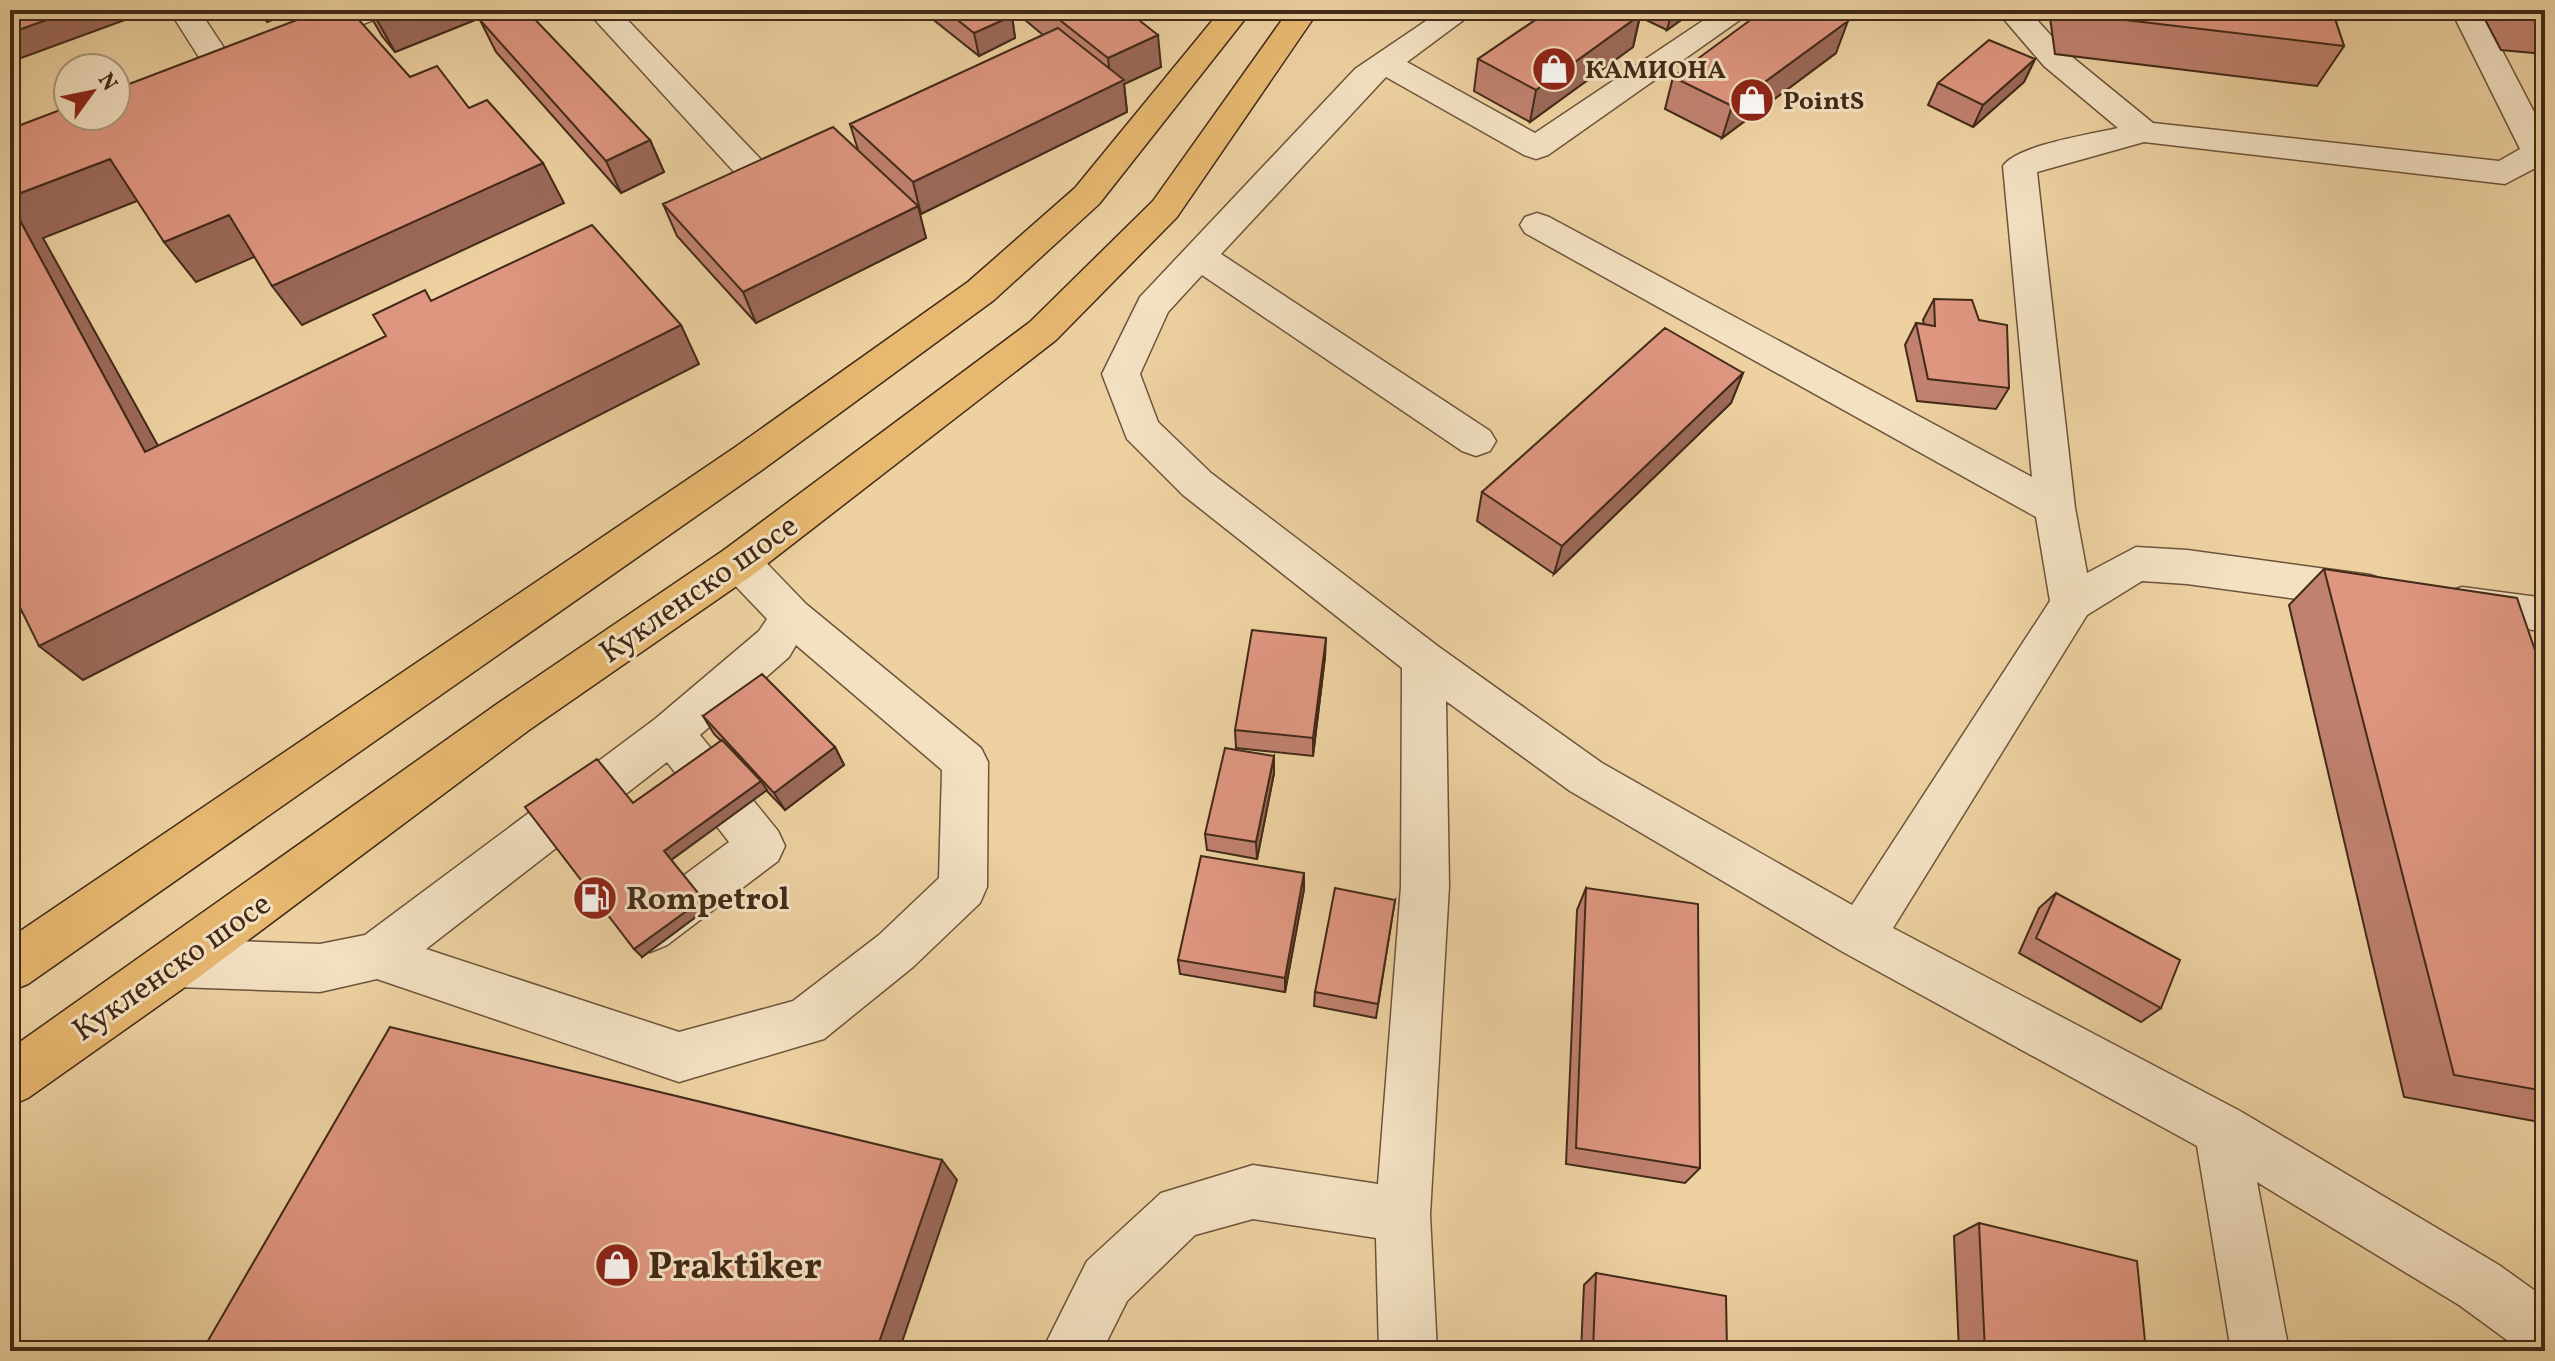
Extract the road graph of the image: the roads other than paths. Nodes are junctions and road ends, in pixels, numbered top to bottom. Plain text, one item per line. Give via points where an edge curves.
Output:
1 (184, 10) edge
2 (373, 10) edge
3 (601, 10) edge
4 (1237, 10) edge
5 (1304, 10) edge
6 (1462, 10) edge
7 (1739, 10) edge
8 (2011, 10) edge
9 (2466, 10) edge
10 (247, 56) junction
11 (1385, 63) junction
12 (190, 77) edge
13 (2144, 132) junction
14 (759, 178) edge
15 (1537, 225) dead end
16 (1200, 257) junction
17 (1476, 441) dead end
18 (2055, 508) junction
19 (739, 562) junction
20 (2072, 603) junction
21 (2545, 615) edge
22 (791, 616) junction
23 (1424, 660) junction
24 (671, 733) junction
25 (705, 775) junction
26 (668, 802) edge
27 (734, 811) junction
28 (697, 839) edge
29 (623, 894) edge
30 (1860, 936) junction
31 (377, 956) junction
32 (177, 963) junction
33 (10, 967) edge
34 (10, 1080) edge
35 (2221, 1130) junction
36 (1403, 1215) junction
37 (2545, 1333) edge
38 (1071, 1351) edge
39 (1408, 1351) edge
40 (2260, 1351) edge

1 - 10 street
2 - 10 street
3 - 14 street
4 - 33 main road via 1087,196 981,291 748,459
5 - 19 main road, Кукленско шосе via 1165,209 1043,331
6 - 11 street
7 - 11 street via 1536,148
8 - 13 street via 2055,59
9 - 13 street via 2538,152 2505,173
10 - 12 street
11 - 16 street via 1366,76
13 - 18 street via 2020,166
15 - 18 street
16 - 17 street
16 - 23 street via 1153,306 1121,374 1141,429 1197,484
18 - 20 street
19 - 22 street
19 - 32 main road, Кукленско шосе via 513,717
20 - 21 street via 2136,564
20 - 30 street
22 - 24 street via 774,644
22 - 31 street via 965,762 963,887 896,951 806,1022 679,1057
23 - 30 street via 1586,777
23 - 36 street via 1425,886
24 - 25 street
24 - 31 street via 573,829
25 - 26 street
25 - 27 street
27 - 28 street
27 - 29 street via 761,846 650,930
30 - 35 street
31 - 32 street via 320,968
32 - 34 main road, Кукленско шосе
35 - 37 street via 2479,1285
35 - 40 street
36 - 38 street via 1253,1192 1180,1212 1107,1281
36 - 39 street

